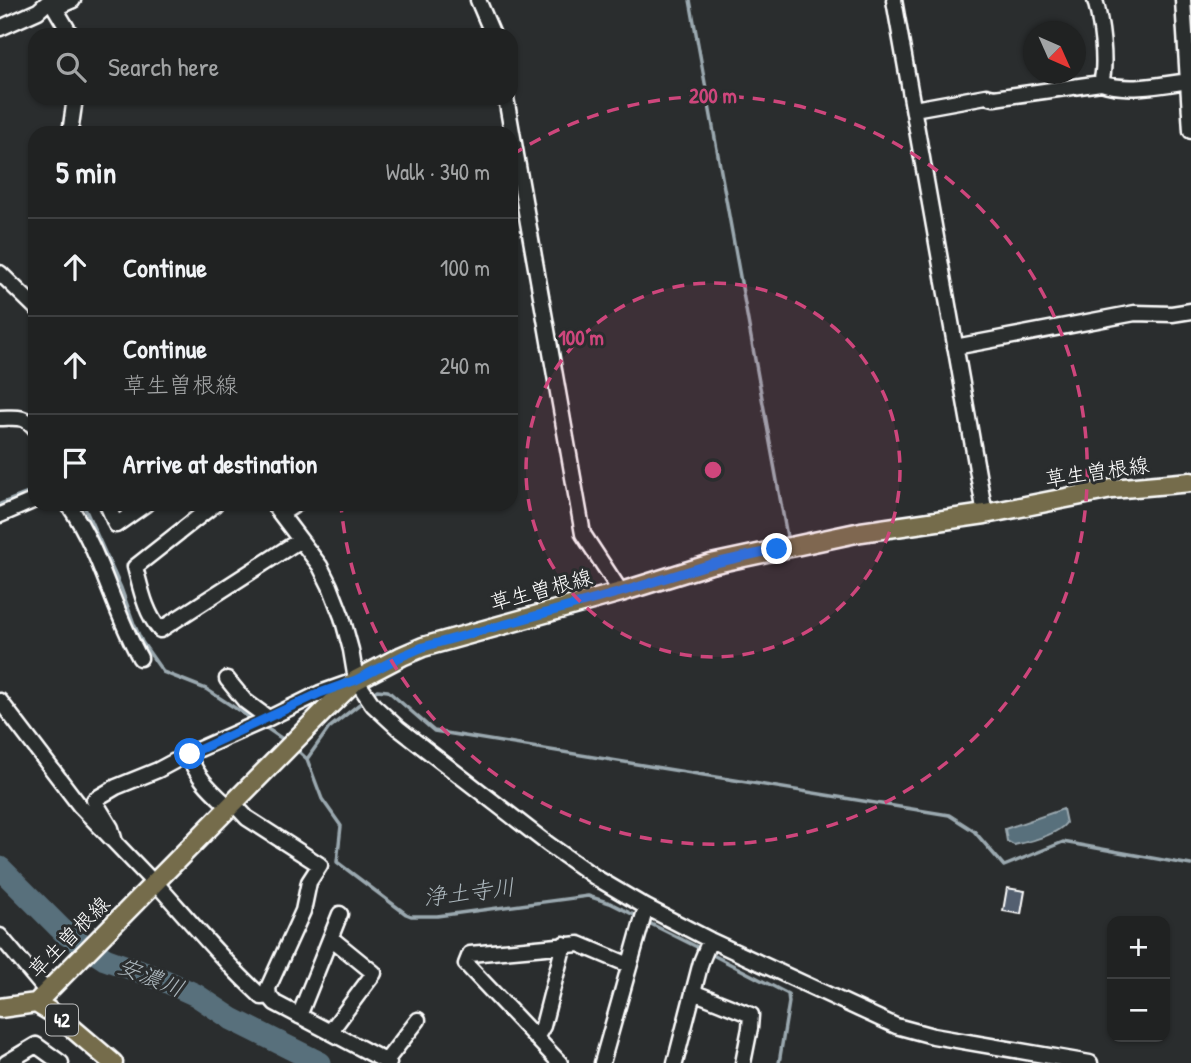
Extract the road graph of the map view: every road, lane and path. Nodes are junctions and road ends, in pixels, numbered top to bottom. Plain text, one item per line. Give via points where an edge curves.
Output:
1 (73, 0) edge
2 (478, 0) edge
3 (894, 0) edge
4 (1095, 0) edge
5 (1183, 0) edge
6 (49, 3) edge
7 (0, 28) edge
8 (66, 28) edge
9 (490, 28) edge
10 (1188, 81) junction
11 (1101, 83) junction
12 (74, 105) edge
13 (507, 105) edge
14 (914, 109) junction
15 (71, 126) edge
16 (511, 126) edge
17 (1191, 131) edge
18 (518, 166) edge
19 (0, 273) edge
20 (28, 300) edge
21 (1191, 311) edge
22 (956, 347) junction
23 (0, 418) edge
24 (28, 421) edge
25 (1191, 482) edge
26 (28, 503) edge
27 (73, 511) edge
28 (110, 511) edge
29 (136, 511) edge
30 (206, 511) edge
31 (278, 511) edge
32 (985, 514) junction
33 (0, 515) edge
34 (300, 540) junction
35 (621, 592) junction
36 (140, 658) dead end
37 (227, 679) dead end
38 (356, 680) junction
39 (0, 701) edge
40 (267, 719) junction
41 (188, 755) junction
42 (231, 805) junction
43 (114, 842) junction
44 (154, 883) junction
45 (646, 907) junction
46 (341, 914) dead end
47 (0, 936) edge
48 (331, 938) junction
49 (710, 940) junction
50 (564, 944) junction
51 (629, 965) junction
52 (693, 992) junction
53 (45, 993) junction
54 (269, 996) junction
55 (0, 1007) edge
56 (299, 1016) junction
57 (418, 1020) dead end
58 (330, 1032) junction
59 (536, 1038) junction
60 (388, 1062) edge
61 (6, 1063) edge
62 (61, 1063) edge
63 (113, 1063) edge
64 (560, 1063) edge
65 (602, 1063) edge
66 (675, 1063) edge
67 (743, 1063) edge
68 (1090, 1063) edge

1 - 6 street
2 - 9 street
3 - 14 street
4 - 11 street via 1104,72
5 - 10 street
6 - 7 street
6 - 8 street
10 - 11 street via 1146,86
10 - 17 street
11 - 14 street
12 - 15 street
13 - 16 street
14 - 22 street
18 - 35 street via 583,534
19 - 20 street
21 - 22 street via 1135,313
22 - 32 street
23 - 24 street
25 - 32 main road, 草生曽根線 via 1112,489
26 - 33 street
27 - 36 street
28 - 29 street via 116,525
30 - 34 street via 135,567 145,602 160,630
31 - 34 street
32 - 35 main road, 草生曽根線 via 777,549
34 - 38 street via 330,586
35 - 38 main road, 草生曽根線 via 423,647
37 - 40 street
38 - 40 street
38 - 42 main road, 草生曽根線
38 - 45 street via 373,705 398,728 548,844
39 - 43 street via 80,806
40 - 41 street
41 - 42 street via 196,774
41 - 43 street via 94,800
42 - 44 main road, 草生曽根線
42 - 54 street via 320,865 309,882 303,911 268,988
43 - 44 street
44 - 53 main road, 草生曽根線
44 - 54 street via 251,987 262,997
45 - 49 street
45 - 51 street
46 - 48 street
47 - 53 street
48 - 56 street
48 - 58 street via 374,973
49 - 52 street
49 - 68 street via 897,1026
50 - 51 street via 579,944
50 - 59 street
50 - 59 street via 470,954 466,964
51 - 65 street
52 - 66 street
52 - 67 street via 751,1015
53 - 55 main road, 42
53 - 63 main road, 42 via 59,1017
54 - 56 street
56 - 58 street
57 - 60 street
58 - 60 street
59 - 64 street
61 - 62 street via 36,1045

